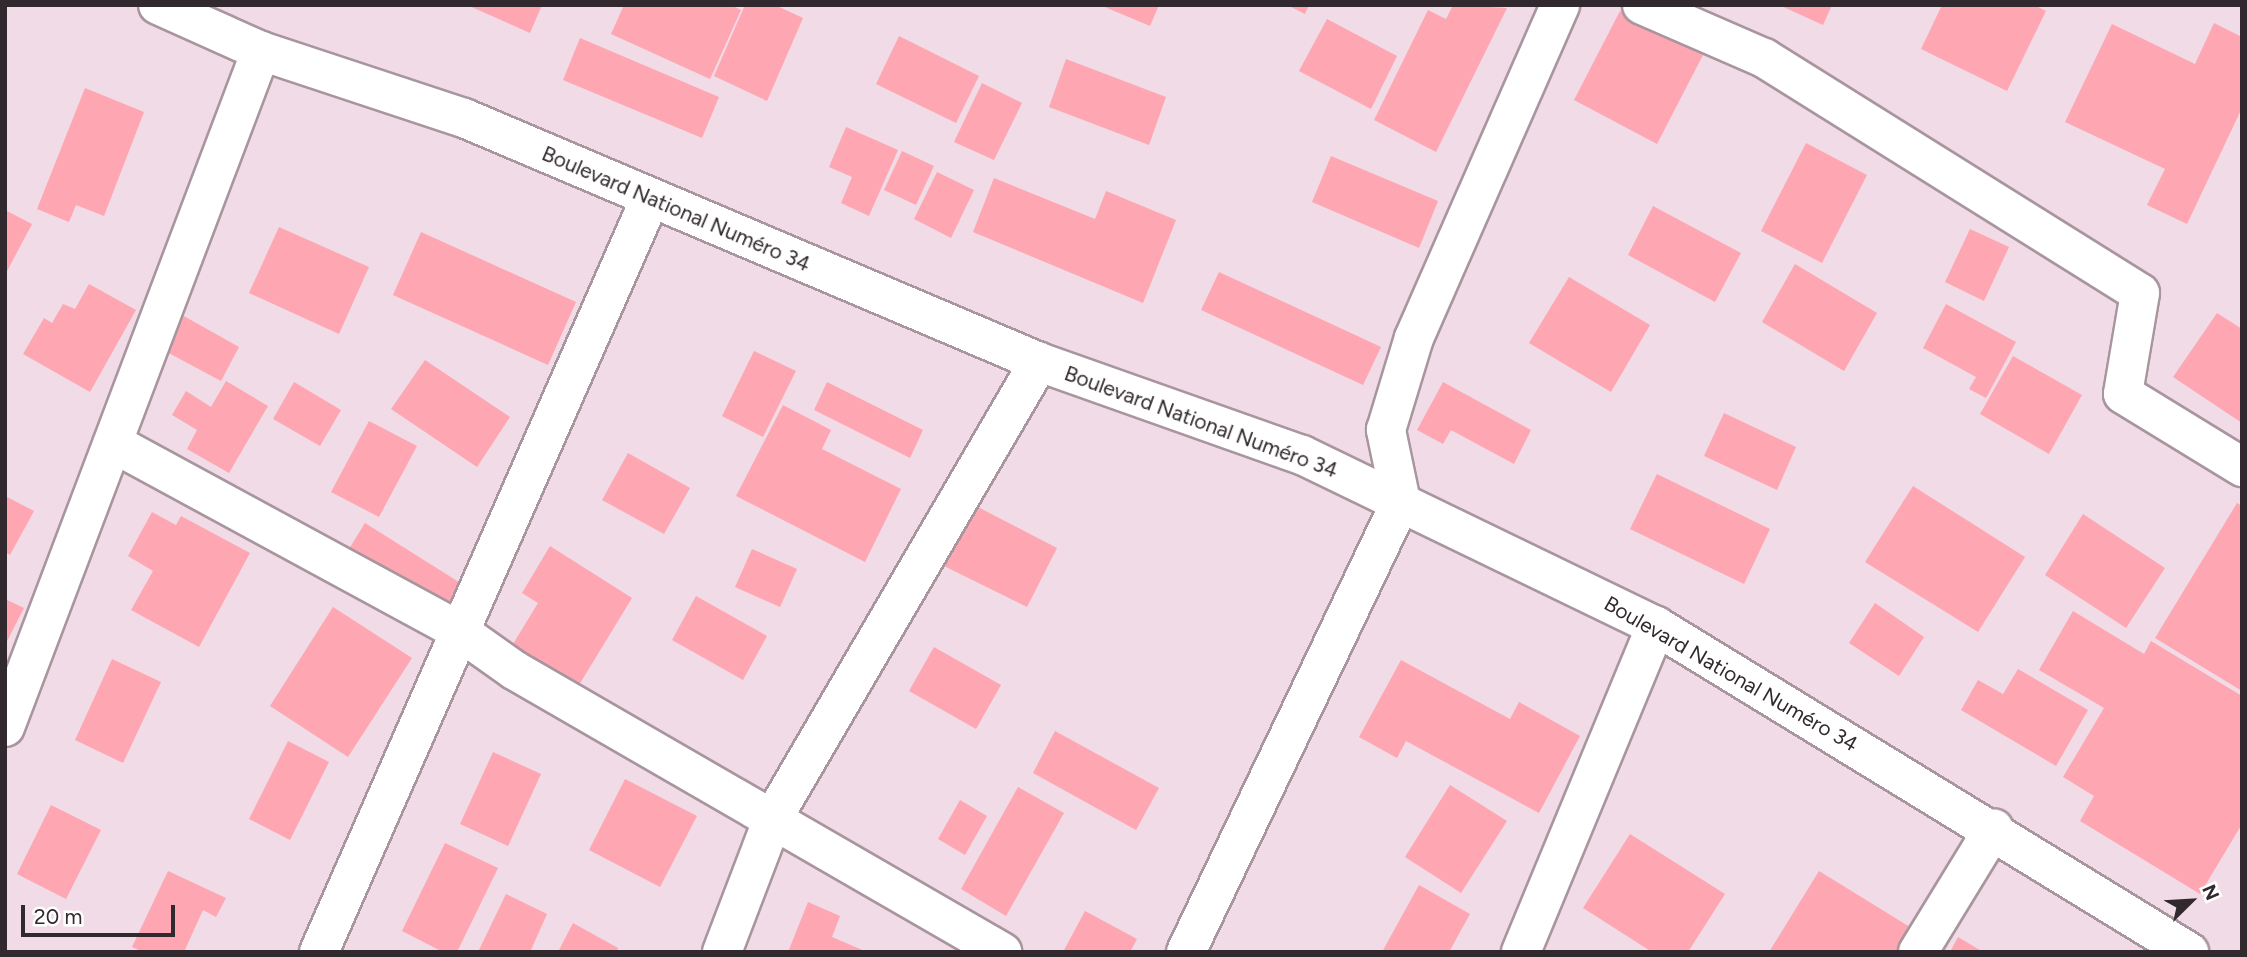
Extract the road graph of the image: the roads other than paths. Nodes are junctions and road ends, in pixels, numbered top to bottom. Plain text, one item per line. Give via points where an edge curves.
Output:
1 (158, 5) edge
2 (1560, 5) edge
3 (1642, 5) edge
4 (261, 51) junction
5 (650, 199) junction
6 (1039, 362) junction
7 (113, 443) junction
8 (2242, 467) edge
9 (1401, 502) junction
10 (1656, 626) junction
11 (458, 631) junction
12 (5, 727) edge
13 (774, 817) junction
14 (1994, 828) junction
15 (319, 952) edge
16 (722, 952) edge
17 (1002, 952) edge
18 (1186, 952) edge
19 (1521, 952) edge
20 (1918, 952) edge
21 (2189, 952) edge

1 - 4 street, Boulevard National Numéro 34
2 - 9 street via 1414,338 1386,430
3 - 8 street via 1765,58 2140,293 2123,394
4 - 5 street, Boulevard National Numéro 34 via 464,118
4 - 7 street
5 - 6 street, Boulevard National Numéro 34
5 - 11 street
6 - 9 street, Boulevard National Numéro 34 via 1302,455
6 - 13 street
7 - 11 street
7 - 12 street
9 - 10 street, Boulevard National Numéro 34
9 - 18 street
10 - 14 street, Boulevard National Numéro 34
10 - 19 street
11 - 13 street via 514,670
11 - 15 street
13 - 16 street
13 - 17 street
14 - 20 street
14 - 21 street, Boulevard National Numéro 34

